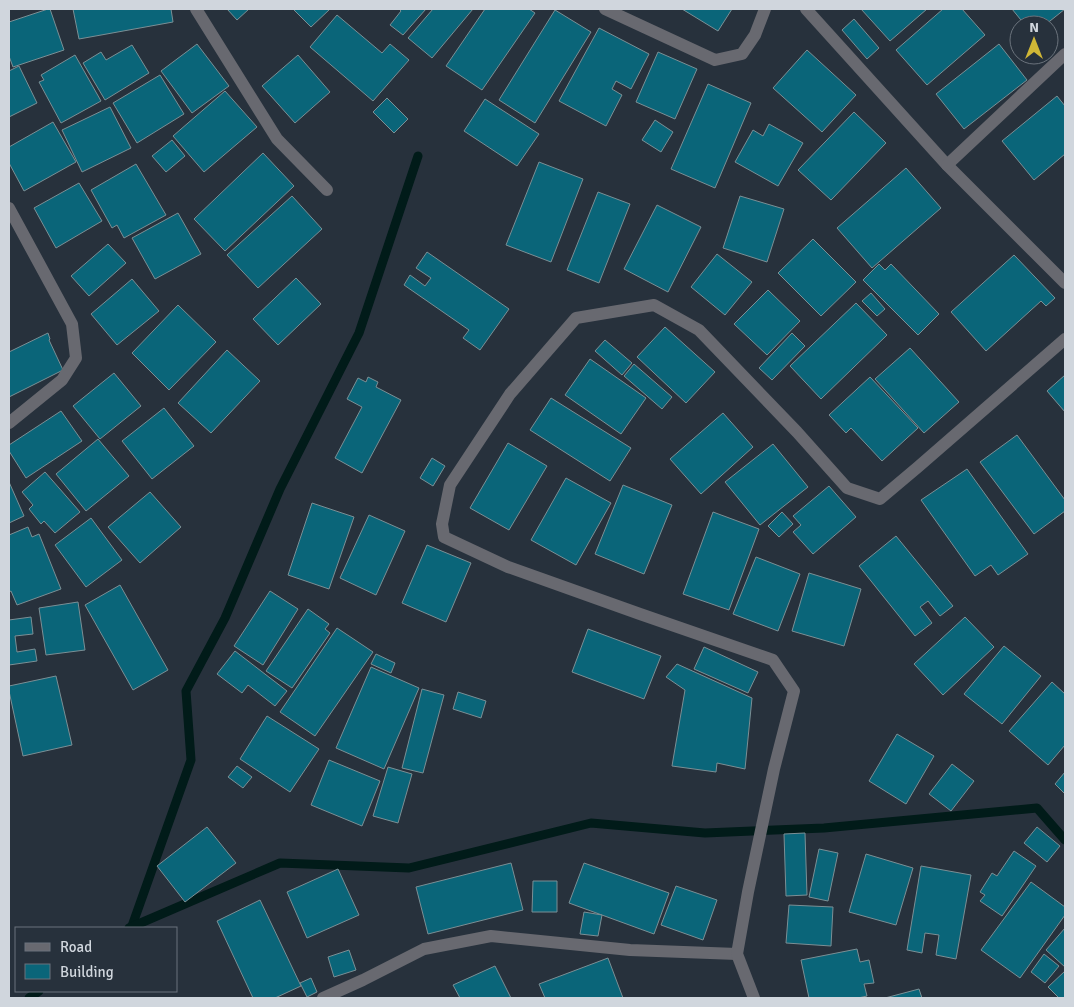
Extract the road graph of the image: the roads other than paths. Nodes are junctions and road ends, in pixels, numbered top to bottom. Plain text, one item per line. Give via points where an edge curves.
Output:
1 (196, 9) edge
2 (605, 9) edge
3 (765, 9) edge
4 (806, 9) edge
5 (1065, 54) edge
6 (947, 165) junction
7 (327, 190) dead end
8 (9, 208) edge
9 (1065, 283) edge
10 (1065, 339) edge
11 (9, 423) edge
12 (737, 954) junction
13 (323, 998) edge
14 (754, 998) edge

1 - 7 street via 277,139
2 - 3 street via 715,60 742,54 755,35
4 - 6 street
5 - 6 street
6 - 9 street
8 - 11 street via 72,324 76,358 62,380
10 - 12 street via 880,499 847,488 699,330 654,305 576,318 510,394 450,485 442,524 444,537 508,567 773,660 794,691 768,798
12 - 13 street via 630,950 491,936 424,949
12 - 14 street

